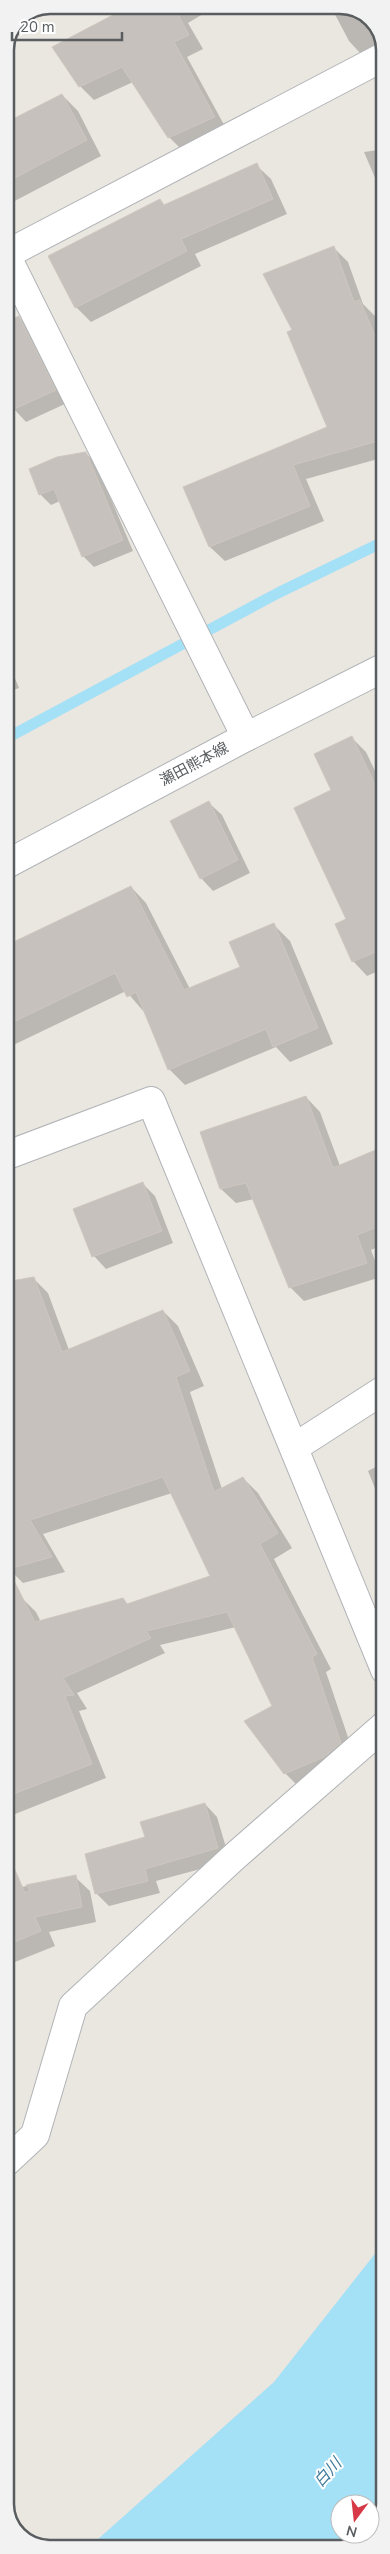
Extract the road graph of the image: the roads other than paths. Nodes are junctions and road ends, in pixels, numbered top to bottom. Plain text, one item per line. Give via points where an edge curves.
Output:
1 (376, 61) edge
2 (14, 249) edge
3 (14, 272) edge
4 (376, 672) edge
5 (246, 737) junction
6 (14, 861) edge
7 (14, 1153) edge
8 (376, 1395) edge
9 (295, 1447) junction
10 (376, 1648) edge
11 (376, 1733) edge
12 (14, 2155) edge

1 - 2 street
3 - 5 street
4 - 5 street, 瀬田熊本線
5 - 6 street, 瀬田熊本線
7 - 9 street via 151,1100
8 - 9 street
9 - 10 street
11 - 12 street via 234,1857 73,2006 35,2135

